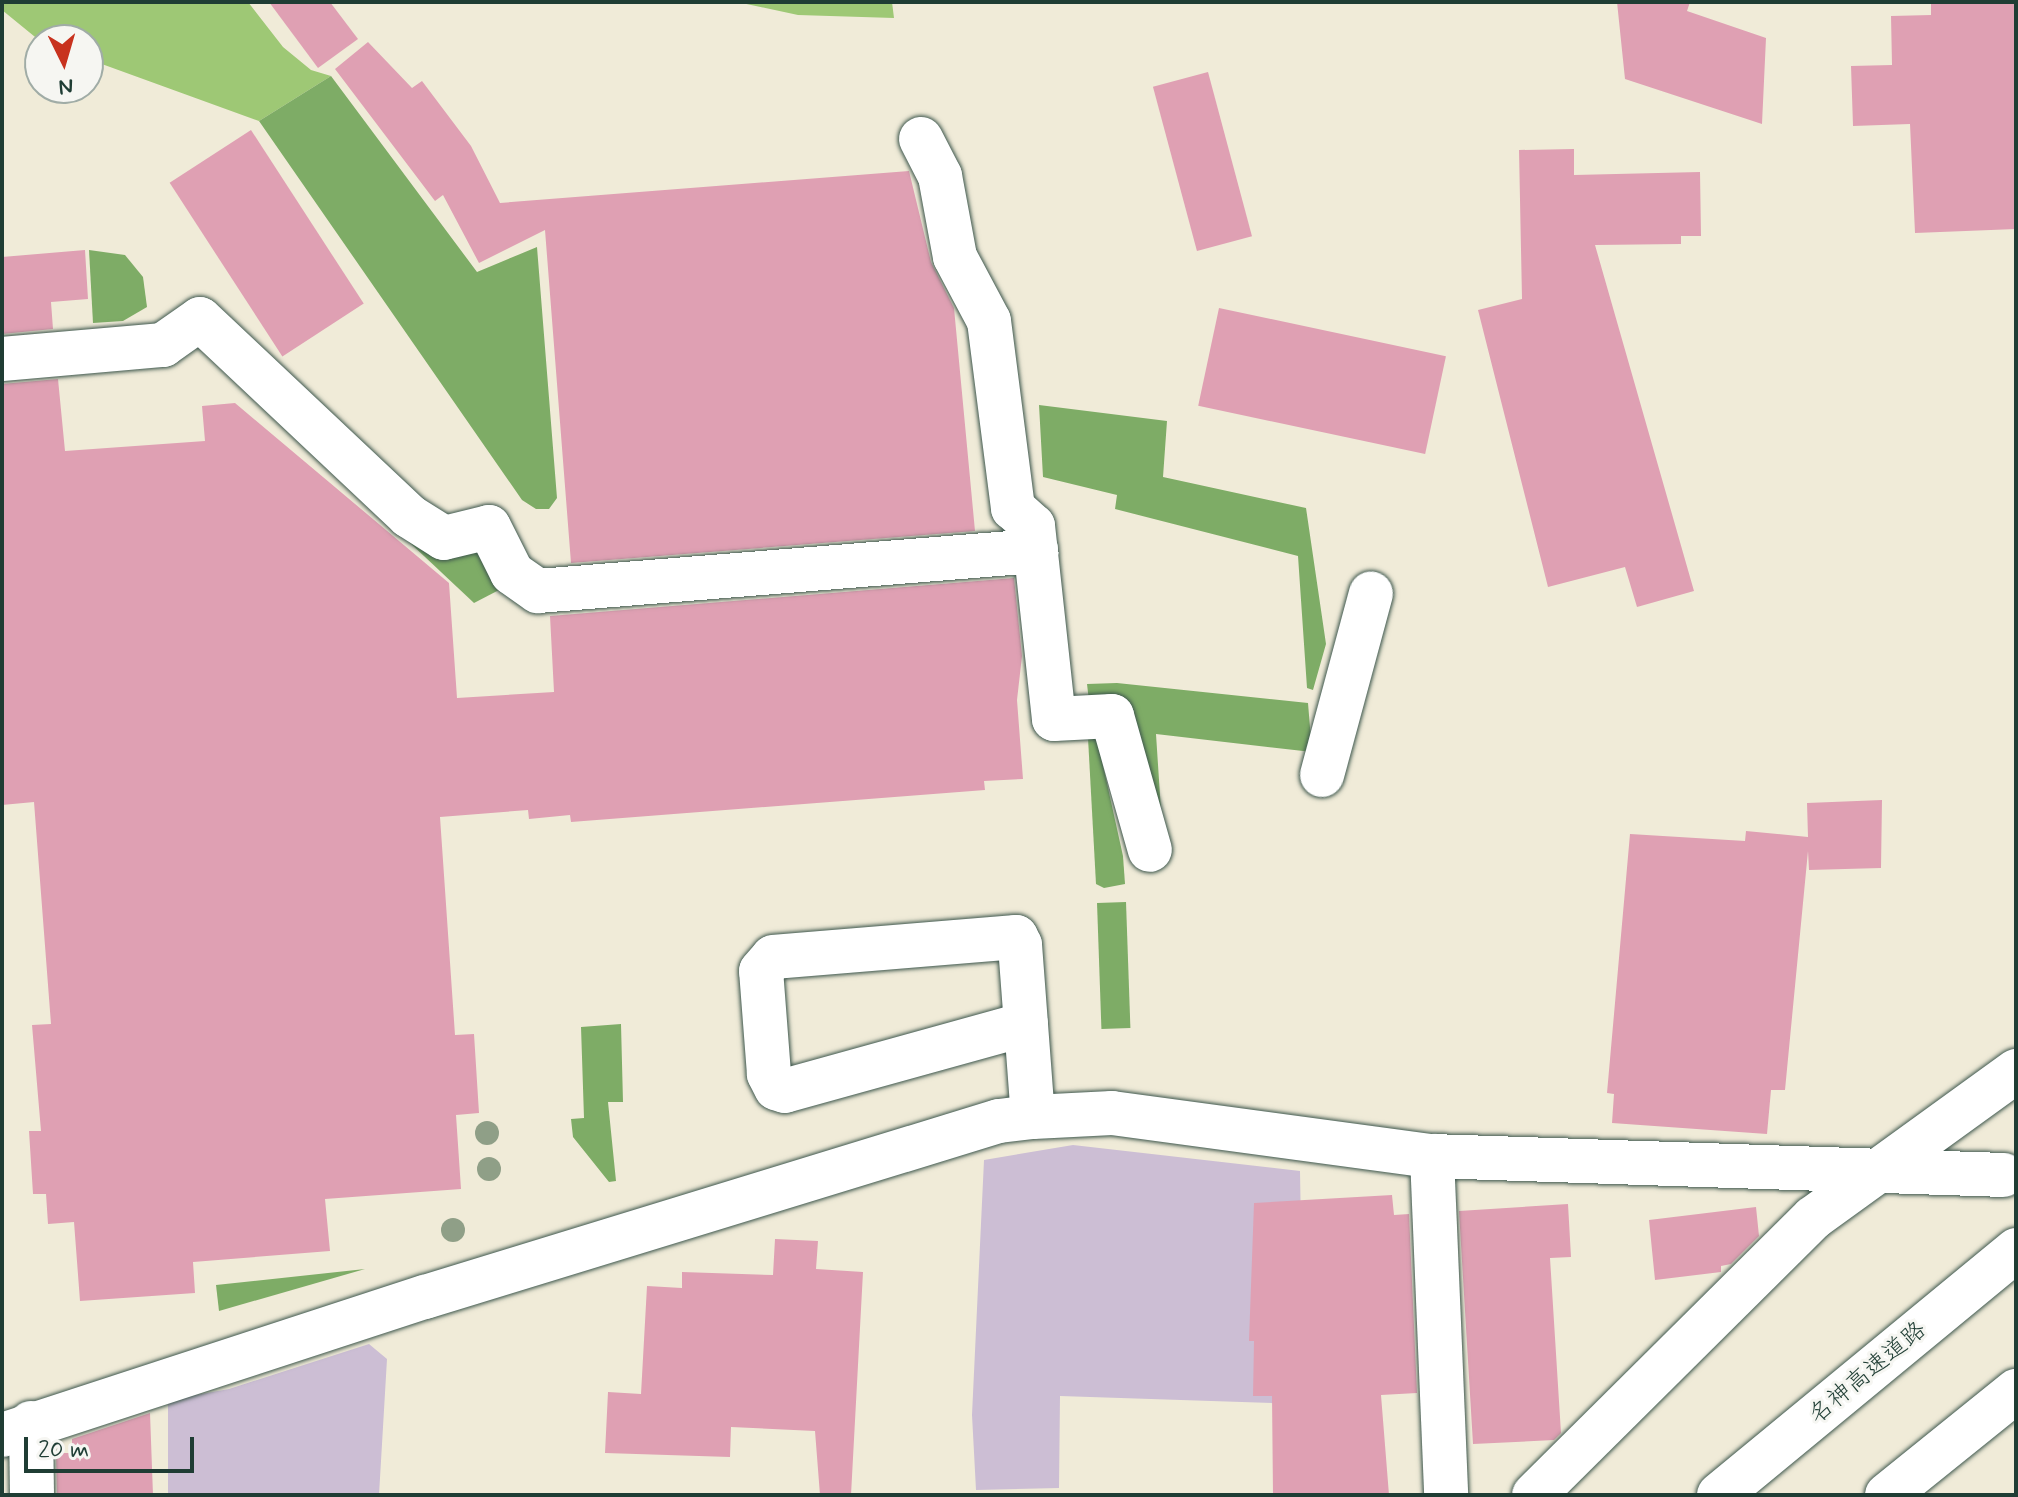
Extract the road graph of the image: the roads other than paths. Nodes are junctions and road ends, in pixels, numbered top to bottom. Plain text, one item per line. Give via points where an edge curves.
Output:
1 (921, 139) dead end
2 (2, 359) edge
3 (1036, 551) junction
4 (1371, 593) dead end
5 (1322, 775) dead end
6 (1150, 850) dead end
7 (1026, 1024) junction
8 (2016, 1071) edge
9 (1033, 1117) junction
10 (1432, 1156) junction
11 (1881, 1168) junction
12 (2004, 1175) dead end
13 (2016, 1250) edge
14 (2016, 1391) edge
15 (16, 1429) edge
16 (32, 1495) edge
17 (1446, 1495) edge
18 (1534, 1495) edge
19 (1719, 1495) edge
20 (1887, 1495) edge

1 - 3 main road via 940,176 955,257 989,321 1013,508 1033,526
2 - 3 main road via 163,345 200,319 409,516 444,538 489,527 512,573 538,591
3 - 6 main road via 1054,719 1112,716
4 - 5 main road
7 - 7 main road via 785,1091 776,1088 769,1074 761,971 773,957 1013,937 1020,945
7 - 9 main road
8 - 11 main road
9 - 10 main road via 1112,1113
9 - 15 main road via 999,1121
10 - 11 main road
10 - 17 main road
11 - 12 main road
11 - 18 main road via 1813,1218
13 - 19 main road, 名神高速道路
14 - 20 main road
15 - 16 main road

